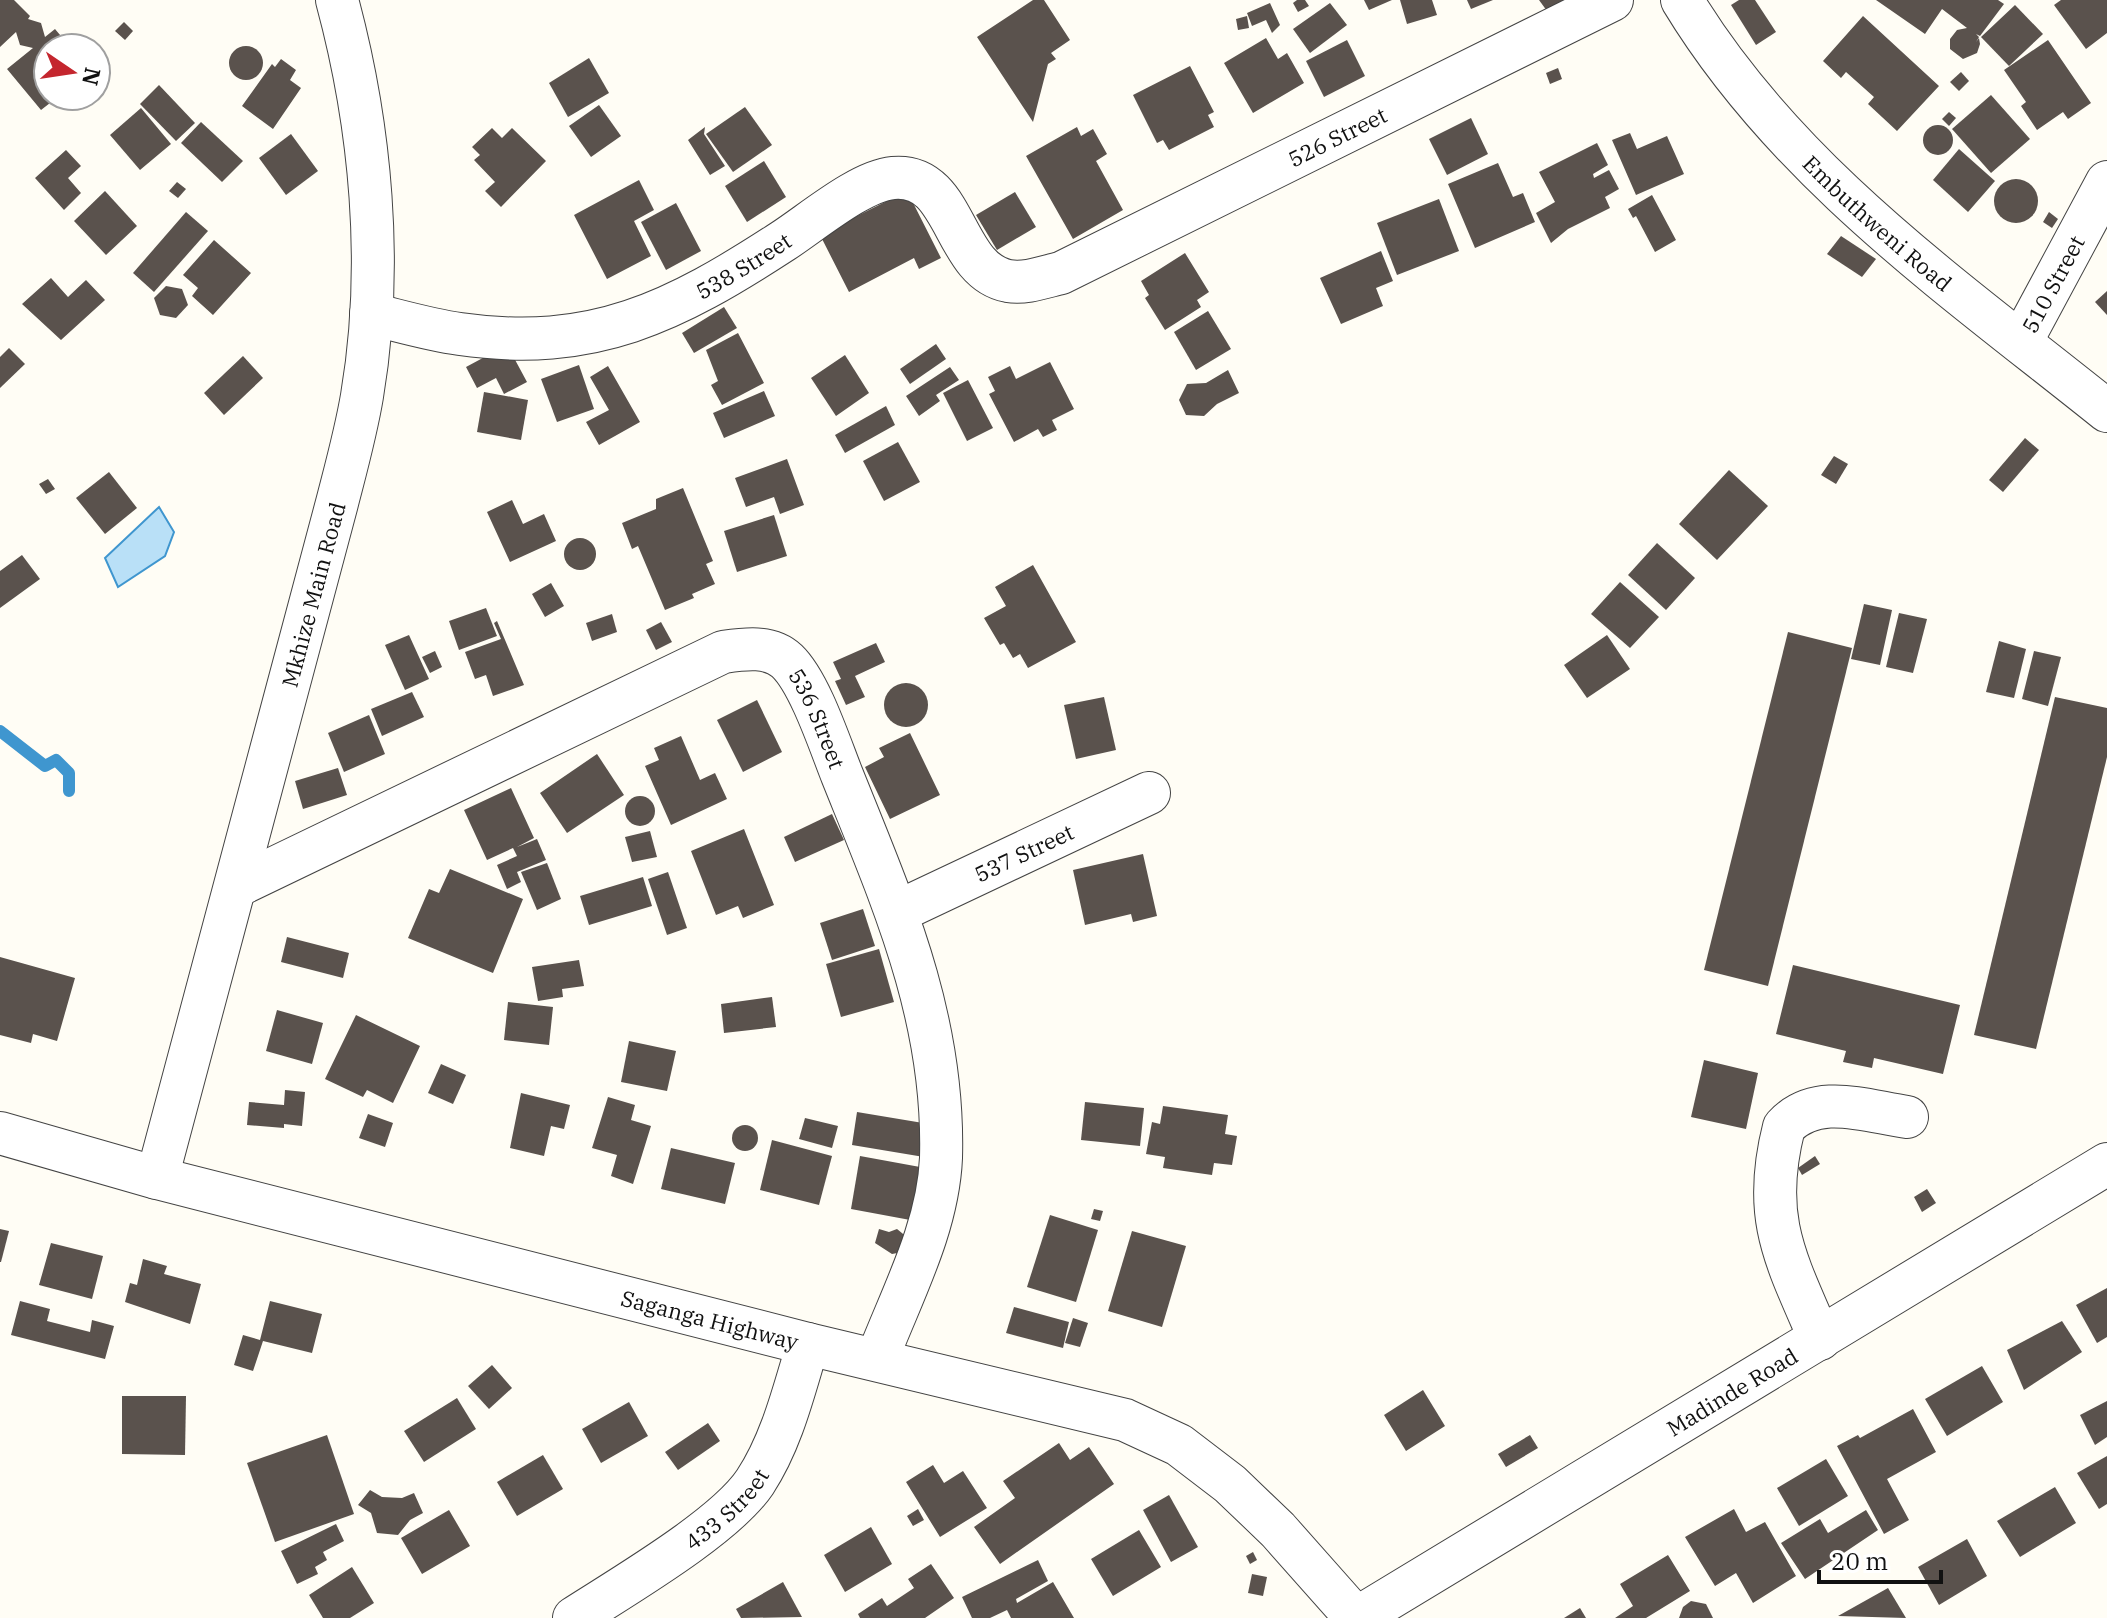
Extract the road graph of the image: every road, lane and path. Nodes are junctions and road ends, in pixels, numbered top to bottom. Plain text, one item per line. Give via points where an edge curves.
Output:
1 (1612, 0) edge
2 (1682, 0) edge
3 (339, 1) edge
4 (2107, 182) edge
5 (1061, 273) joint
6 (371, 314) junction
7 (2021, 342) junction
8 (2107, 411) edge
9 (1149, 793) dead end
10 (237, 886) junction
11 (897, 912) junction
12 (1907, 1117) dead end
13 (0, 1133) edge
14 (2107, 1164) edge
15 (157, 1178) junction
16 (1820, 1339) junction
17 (808, 1344) junction
18 (877, 1359) junction
19 (574, 1618) edge
20 (1357, 1618) edge

1 - 5 street, 526 Street
2 - 7 street, Embuthweni Road via 1741,86 1802,154 1956,295
3 - 6 street, Mkhize Main Road via 359,96 370,205
4 - 7 street, 510 Street
5 - 6 street, 538 Street via 1027,281 993,276 979,266 933,191 892,178 851,197 732,275 633,323 582,336 532,340 459,334
6 - 10 street, Mkhize Main Road via 362,396 337,503
7 - 8 street, Embuthweni Road
9 - 11 street, 537 Street
10 - 11 street, 536 Street via 693,665 748,648 769,651 787,662 815,707
10 - 15 street, Mkhize Main Road
11 - 18 street, 536 Street via 929,1022 941,1156 937,1205
12 - 16 street via 1830,1106 1808,1108 1784,1127 1773,1194 1775,1220 1782,1252
13 - 15 street, Saganga Highway
14 - 16 street, Madinde Road
15 - 17 street, Saganga Highway
16 - 20 street, Madinde Road
17 - 18 street, Saganga Highway
17 - 19 street, 433 Street via 788,1410 754,1484 713,1524
18 - 20 street, Saganga Highway via 1125,1420 1179,1445 1278,1530

